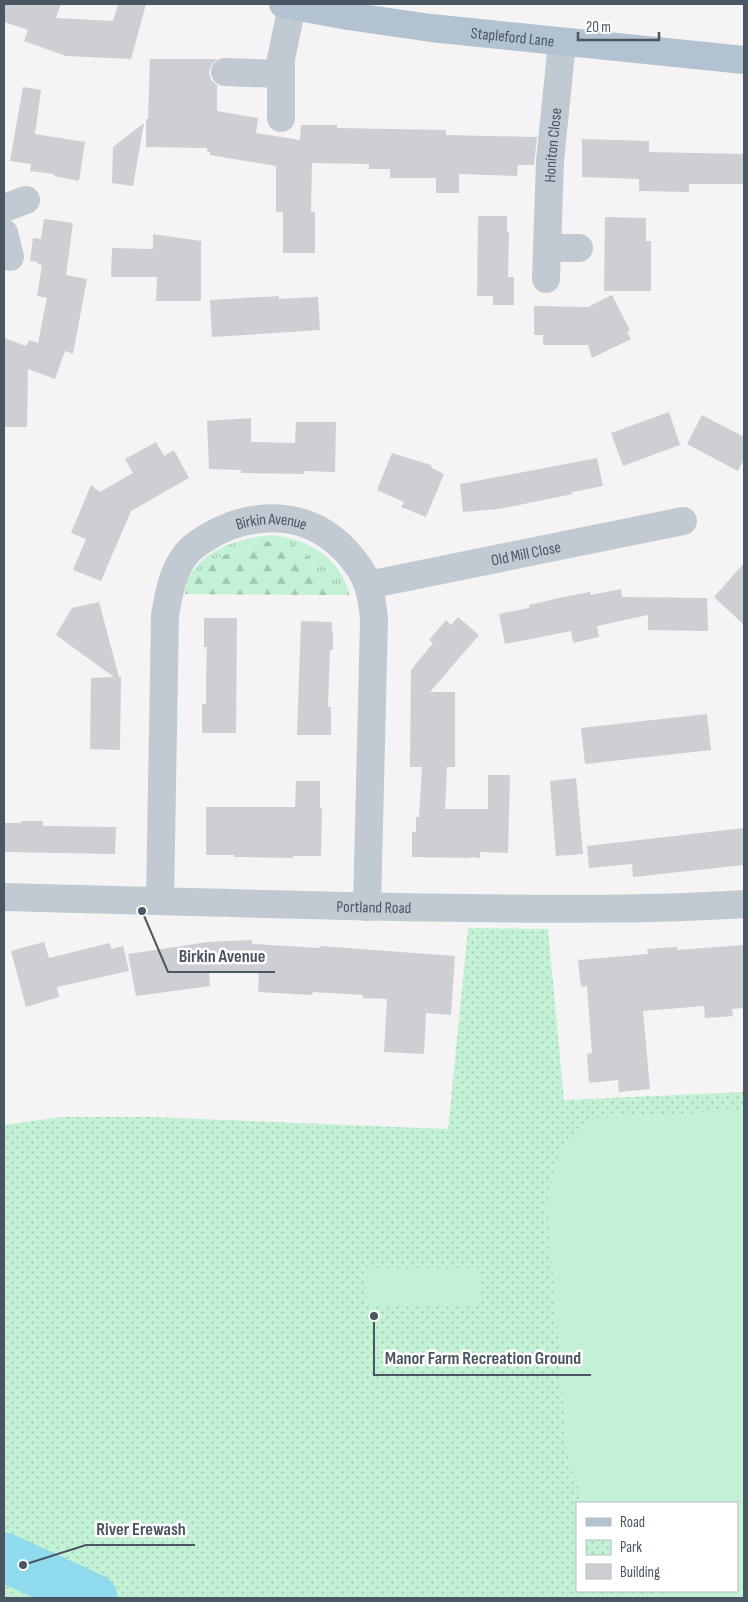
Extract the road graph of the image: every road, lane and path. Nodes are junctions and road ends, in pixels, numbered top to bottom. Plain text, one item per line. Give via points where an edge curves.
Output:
1 (287, 5) edge
2 (562, 42) junction
3 (744, 60) edge
4 (225, 72) dead end
5 (280, 74) junction
6 (281, 118) dead end
7 (547, 248) junction
8 (579, 248) dead end
9 (546, 278) dead end
10 (683, 521) dead end
11 (368, 585) junction
12 (4, 897) edge
13 (160, 901) junction
14 (744, 904) edge
15 (367, 907) junction

1 - 2 main road, Stapleford Lane via 430,28
1 - 5 street
2 - 3 main road, Stapleford Lane
2 - 7 street, Honiton Close via 550,161
4 - 5 street
5 - 6 street
7 - 8 street
7 - 9 street, Honiton Close
10 - 11 street, Old Mill Close
11 - 13 street, Birkin Avenue via 354,560 329,534 288,519 264,518 219,530 186,553 169,589 165,615
11 - 15 street, Birkin Avenue via 374,620
12 - 13 street, Portland Road
13 - 15 street, Portland Road
14 - 15 street, Portland Road via 622,909

